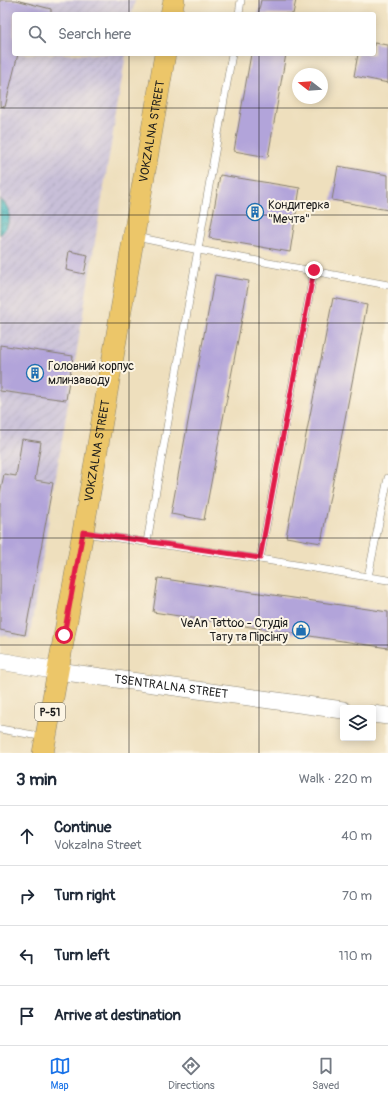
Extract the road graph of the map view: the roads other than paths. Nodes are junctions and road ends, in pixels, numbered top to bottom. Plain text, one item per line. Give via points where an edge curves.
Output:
1 (174, 0) edge
2 (242, 0) edge
3 (171, 12) edge
4 (239, 12) edge
5 (164, 56) edge
6 (232, 56) edge
7 (134, 236) junction
8 (199, 250) junction
9 (314, 270) junction
10 (388, 285) edge
11 (388, 478) edge
12 (83, 532) junction
13 (147, 542) junction
14 (260, 558) junction
15 (368, 577) junction
16 (388, 580) edge
17 (0, 661) edge
18 (58, 671) junction
19 (340, 710) edge
20 (376, 714) edge
21 (388, 716) edge
22 (0, 729) edge
23 (44, 745) edge

1 - 3 main road
2 - 4 lane
5 - 7 main road, VOKZALNA STREET / Р-51
6 - 8 lane
7 - 8 lane
7 - 12 main road, VOKZALNA STREET / Р-51
8 - 9 lane
8 - 13 lane
9 - 10 lane
9 - 14 lane
11 - 15 lane
12 - 13 lane
12 - 18 main road, VOKZALNA STREET / Р-51
13 - 14 lane
14 - 15 lane
15 - 16 lane
17 - 18 street, TSENTRALNA STREET
18 - 19 street, TSENTRALNA STREET
18 - 23 main road, VOKZALNA STREET / Р-51
20 - 21 street
22 - 23 lane

